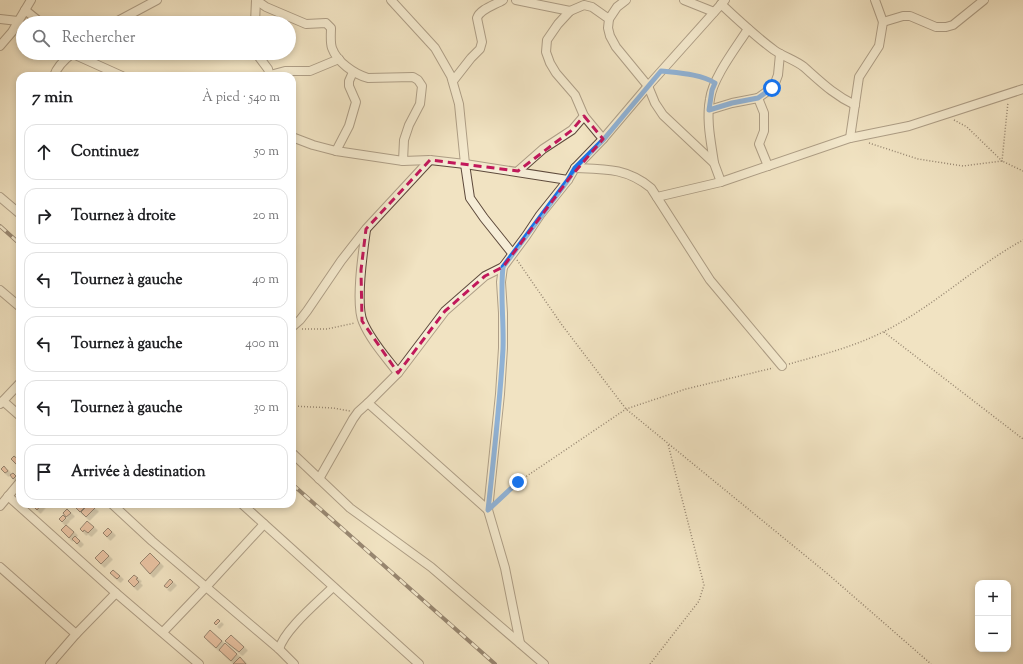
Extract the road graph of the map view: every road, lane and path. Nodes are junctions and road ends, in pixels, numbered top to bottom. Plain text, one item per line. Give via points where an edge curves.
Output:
1 (31, 0) edge
2 (256, 0) edge
3 (391, 0) edge
4 (503, 0) edge
5 (516, 0) edge
6 (626, 0) edge
7 (684, 0) edge
8 (875, 0) edge
9 (984, 0) edge
10 (151, 1) edge
11 (723, 2) edge
12 (25, 10) junction
13 (570, 12) junction
14 (714, 12) junction
15 (21, 16) edge
16 (32, 16) edge
17 (126, 16) edge
18 (255, 16) edge
19 (287, 16) edge
20 (0, 19) edge
21 (609, 19) junction
22 (296, 20) edge
23 (16, 21) edge
24 (883, 22) junction
25 (16, 25) edge
26 (748, 29) junction
27 (0, 46) edge
28 (780, 54) junction
29 (339, 59) junction
30 (65, 60) edge
31 (87, 60) edge
32 (262, 60) edge
33 (661, 71) junction
34 (56, 72) edge
35 (113, 72) edge
36 (269, 72) edge
37 (282, 72) edge
38 (353, 72) junction
39 (453, 81) junction
40 (715, 83) junction
41 (648, 86) junction
42 (1023, 90) edge
43 (1009, 95) junction
44 (758, 98) junction
45 (855, 105) junction
46 (709, 110) junction
47 (942, 114) junction
48 (584, 116) junction
49 (850, 138) junction
50 (296, 139) edge
51 (604, 139) junction
52 (868, 142) dead end
53 (336, 152) junction
54 (430, 160) junction
55 (403, 161) junction
56 (1002, 161) junction
57 (714, 163) junction
58 (465, 164) junction
59 (768, 166) junction
60 (575, 168) junction
61 (518, 171) junction
62 (1023, 171) edge
63 (568, 180) junction
64 (721, 182) junction
65 (0, 197) edge
66 (657, 197) junction
67 (16, 211) edge
68 (366, 229) junction
69 (1023, 240) edge
70 (512, 253) junction
71 (503, 267) junction
72 (1, 293) edge
73 (16, 304) edge
74 (362, 322) junction
75 (296, 324) edge
76 (296, 328) edge
77 (884, 332) junction
78 (782, 366) junction
79 (398, 373) junction
80 (16, 387) edge
81 (2, 403) edge
82 (368, 403) junction
83 (296, 406) edge
84 (626, 409) junction
85 (358, 412) junction
86 (16, 413) edge
87 (1023, 439) edge
88 (668, 443) junction
89 (296, 457) edge
90 (319, 479) junction
91 (16, 487) edge
92 (8, 496) junction
93 (16, 503) edge
94 (0, 506) edge
95 (21, 508) edge
96 (116, 508) edge
97 (246, 508) edge
98 (488, 510) junction
99 (264, 524) junction
100 (0, 567) edge
101 (206, 587) junction
102 (333, 587) junction
103 (116, 593) junction
104 (163, 632) junction
105 (76, 634) junction
106 (520, 643) junction
107 (279, 649) junction
108 (50, 664) edge
109 (199, 664) edge
110 (294, 664) edge
111 (419, 664) edge
112 (544, 664) edge
113 (650, 664) edge
114 (931, 664) edge

1 - 12 street
2 - 18 street
2 - 19 street
3 - 39 street via 436,48
4 - 39 street via 478,16 482,42 480,48
5 - 13 street
6 - 21 street via 617,7
7 - 14 street
8 - 24 street
9 - 24 street via 953,25 936,27 910,16
10 - 17 street
11 - 14 street
11 - 26 street
12 - 15 street
12 - 16 street
13 - 21 street via 584,5 592,7
13 - 48 street via 547,40 546,52 556,73 575,96
14 - 33 street
20 - 23 street
21 - 41 street via 608,28 613,42
22 - 29 street via 306,24 326,23 331,28 331,47
24 - 45 street via 879,46 859,77
25 - 27 street
26 - 28 street
26 - 40 street
28 - 44 street via 776,83
28 - 45 street via 803,66 828,89
29 - 37 street via 310,71
29 - 38 street
30 - 34 street
31 - 35 street
32 - 36 street
33 - 40 path via 709,79
33 - 41 street
38 - 53 street via 349,86 356,102 350,126
38 - 55 street via 368,78 412,77 422,86 420,104 404,140
39 - 58 street via 459,104
40 - 46 street
41 - 51 street
41 - 57 street via 663,115
42 - 43 street
43 - 47 street
43 - 56 path
44 - 46 street
44 - 59 street via 764,113 764,131 759,144
45 - 49 street
46 - 57 street
47 - 49 street via 909,126
47 - 56 path via 967,127
48 - 51 street
48 - 61 street via 572,130
49 - 59 street
50 - 53 street
51 - 60 street
52 - 56 path via 918,159 963,166
53 - 55 street
54 - 55 street
54 - 58 street
54 - 68 street
56 - 62 path
57 - 64 street
58 - 61 street
58 - 70 street via 470,198
59 - 64 street
60 - 63 street
60 - 66 street via 606,169 625,173 640,179
61 - 63 street
63 - 70 street
64 - 66 street
65 - 67 street
66 - 78 street via 710,280
68 - 74 street via 361,270
68 - 75 street
69 - 77 path via 931,304
70 - 71 street
70 - 84 path via 562,325
71 - 79 street via 485,276 445,311
71 - 98 street via 503,348
72 - 73 street
74 - 76 path via 327,330
74 - 79 street
77 - 78 path via 852,346
77 - 87 path
78 - 84 path via 686,389
79 - 82 street
80 - 81 street
81 - 86 street
82 - 85 street
82 - 98 street
83 - 85 path
84 - 88 path
84 - 98 path via 518,482
85 - 90 street
88 - 113 path via 704,585 699,601
88 - 114 path via 829,575
89 - 90 street
90 - 106 street via 355,512 431,567
91 - 92 street
92 - 93 street
92 - 94 street
95 - 103 street
96 - 101 street
97 - 99 street
98 - 106 street via 505,568
99 - 101 street
99 - 102 street
100 - 105 street
101 - 104 street
101 - 107 street
102 - 107 street via 291,629
102 - 111 street
103 - 104 street
103 - 105 street
104 - 109 street
105 - 108 street
106 - 112 street
107 - 110 street

